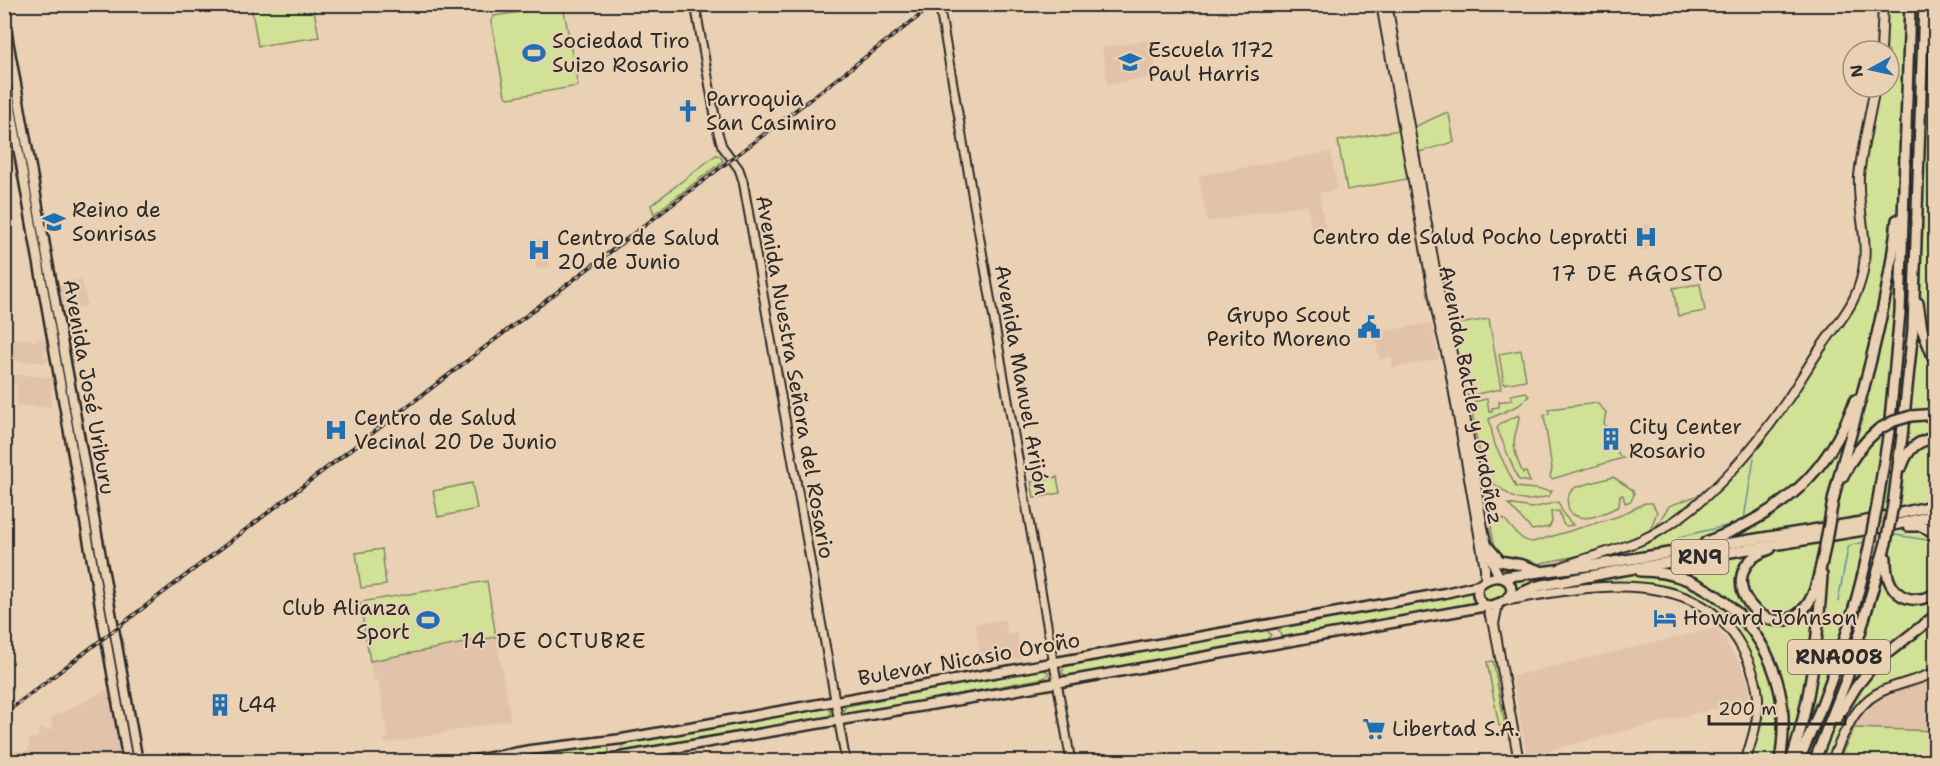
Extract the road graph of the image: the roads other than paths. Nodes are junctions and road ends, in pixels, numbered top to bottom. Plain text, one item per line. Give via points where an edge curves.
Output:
1 (695, 4) edge
2 (939, 4) edge
3 (1381, 4) edge
4 (1387, 4) edge
5 (1883, 4) edge
6 (1911, 4) edge
7 (1924, 8) edge
8 (4, 18) edge
9 (1882, 39) edge
10 (4, 69) edge
11 (1873, 99) edge
12 (1904, 155) junction
13 (1915, 270) junction
14 (1935, 281) edge
15 (1935, 316) edge
16 (1871, 355) junction
17 (1935, 364) edge
18 (1935, 414) edge
19 (1935, 438) edge
20 (1896, 486) junction
21 (1933, 505) edge
22 (1935, 515) edge
23 (1830, 518) junction
24 (1894, 525) junction
25 (1935, 533) edge
26 (1794, 541) junction
27 (1886, 543) junction
28 (1488, 547) junction
29 (1669, 552) junction
30 (1824, 552) junction
31 (1553, 570) junction
32 (1617, 571) junction
33 (1542, 572) junction
34 (1501, 576) junction
35 (1482, 582) junction
36 (1935, 594) edge
37 (1504, 601) junction
38 (1486, 605) junction
39 (1935, 615) edge
40 (1494, 624) junction
41 (1054, 663) junction
42 (1935, 672) edge
43 (1057, 682) junction
44 (836, 701) junction
45 (839, 721) junction
46 (1822, 744) junction
47 (128, 762) edge
48 (138, 762) edge
49 (464, 762) edge
50 (591, 762) edge
51 (846, 762) edge
52 (1071, 762) edge
53 (1519, 762) edge
54 (1745, 762) edge
55 (1780, 762) edge
56 (1791, 762) edge
57 (1798, 762) edge
58 (1814, 762) edge
59 (1832, 762) edge

1 - 44 street, Avenida Nuestra Señora del Rosario via 718,133 743,181
2 - 41 street, Avenida Manuel Arijón
3 - 35 main road, Avenida Battle y Ordoñez via 1485,568
4 - 28 main road, Avenida Battle y Ordoñez
5 - 9 main road
6 - 12 highway, RNA008
7 - 13 highway, RNA008
8 - 48 main road, Avenida José Uriburu
10 - 47 main road, Avenida José Uriburu
11 - 31 main road via 1859,177 1865,254 1851,307 1763,433 1720,483 1687,513 1635,543
12 - 16 highway via 1891,265
12 - 57 highway, RNA008, bridge via 1900,312 1877,506 1847,634
13 - 17 highway via 1922,329
13 - 20 highway, RNA008
14 - 15 main road
16 - 23 highway
16 - 29 highway via 1841,432 1806,482 1752,521 1712,540
18 - 23 highway, bridge via 1894,421 1864,441 1847,466
19 - 20 highway via 1922,440 1910,449
20 - 27 highway, RNA008, bridge
21 - 29 highway, RN9 via 1873,520
22 - 24 highway, RN9
23 - 30 highway, bridge
24 - 25 highway via 1921,526
24 - 26 highway, RN9
26 - 30 highway via 1754,556 1744,571 1743,593 1749,606 1760,615 1785,619 1807,605
26 - 32 highway, RN9
27 - 36 highway via 1886,571 1892,588 1910,598
27 - 46 highway, RNA008 via 1847,678
28 - 33 highway via 1500,561
28 - 34 main road, Avenida Battle y Ordoñez
29 - 31 highway, RN9
30 - 56 highway via 1809,692
31 - 33 highway, RN9
32 - 37 highway, RN9 via 1538,586
32 - 55 highway via 1658,572 1689,580 1720,598 1750,627 1772,664 1779,688 1784,737
33 - 34 highway, RN9
34 - 35 main road
34 - 37 main road via 1511,585
35 - 38 main road via 1477,595
35 - 41 main road, Bulevar Nicasio Oroño via 1445,593
37 - 38 main road
37 - 40 main road
37 - 54 main road via 1571,589 1609,587 1661,590 1696,601 1736,638 1756,682 1757,726
38 - 40 main road
38 - 43 main road, Bulevar Nicasio Oroño
39 - 46 highway via 1876,662
40 - 53 main road
41 - 43 street, Avenida Manuel Arijón
41 - 44 main road, Bulevar Nicasio Oroño
42 - 59 main road via 1871,696 1849,724
43 - 45 main road, Bulevar Nicasio Oroño
43 - 52 street, Avenida Manuel Arijón
44 - 45 street, Avenida Nuestra Señora del Rosario
44 - 49 main road, Bulevar Nicasio Oroño
45 - 50 main road, Bulevar Nicasio Oroño
45 - 51 street, Avenida Nuestra Señora del Rosario
46 - 58 highway, RNA008

